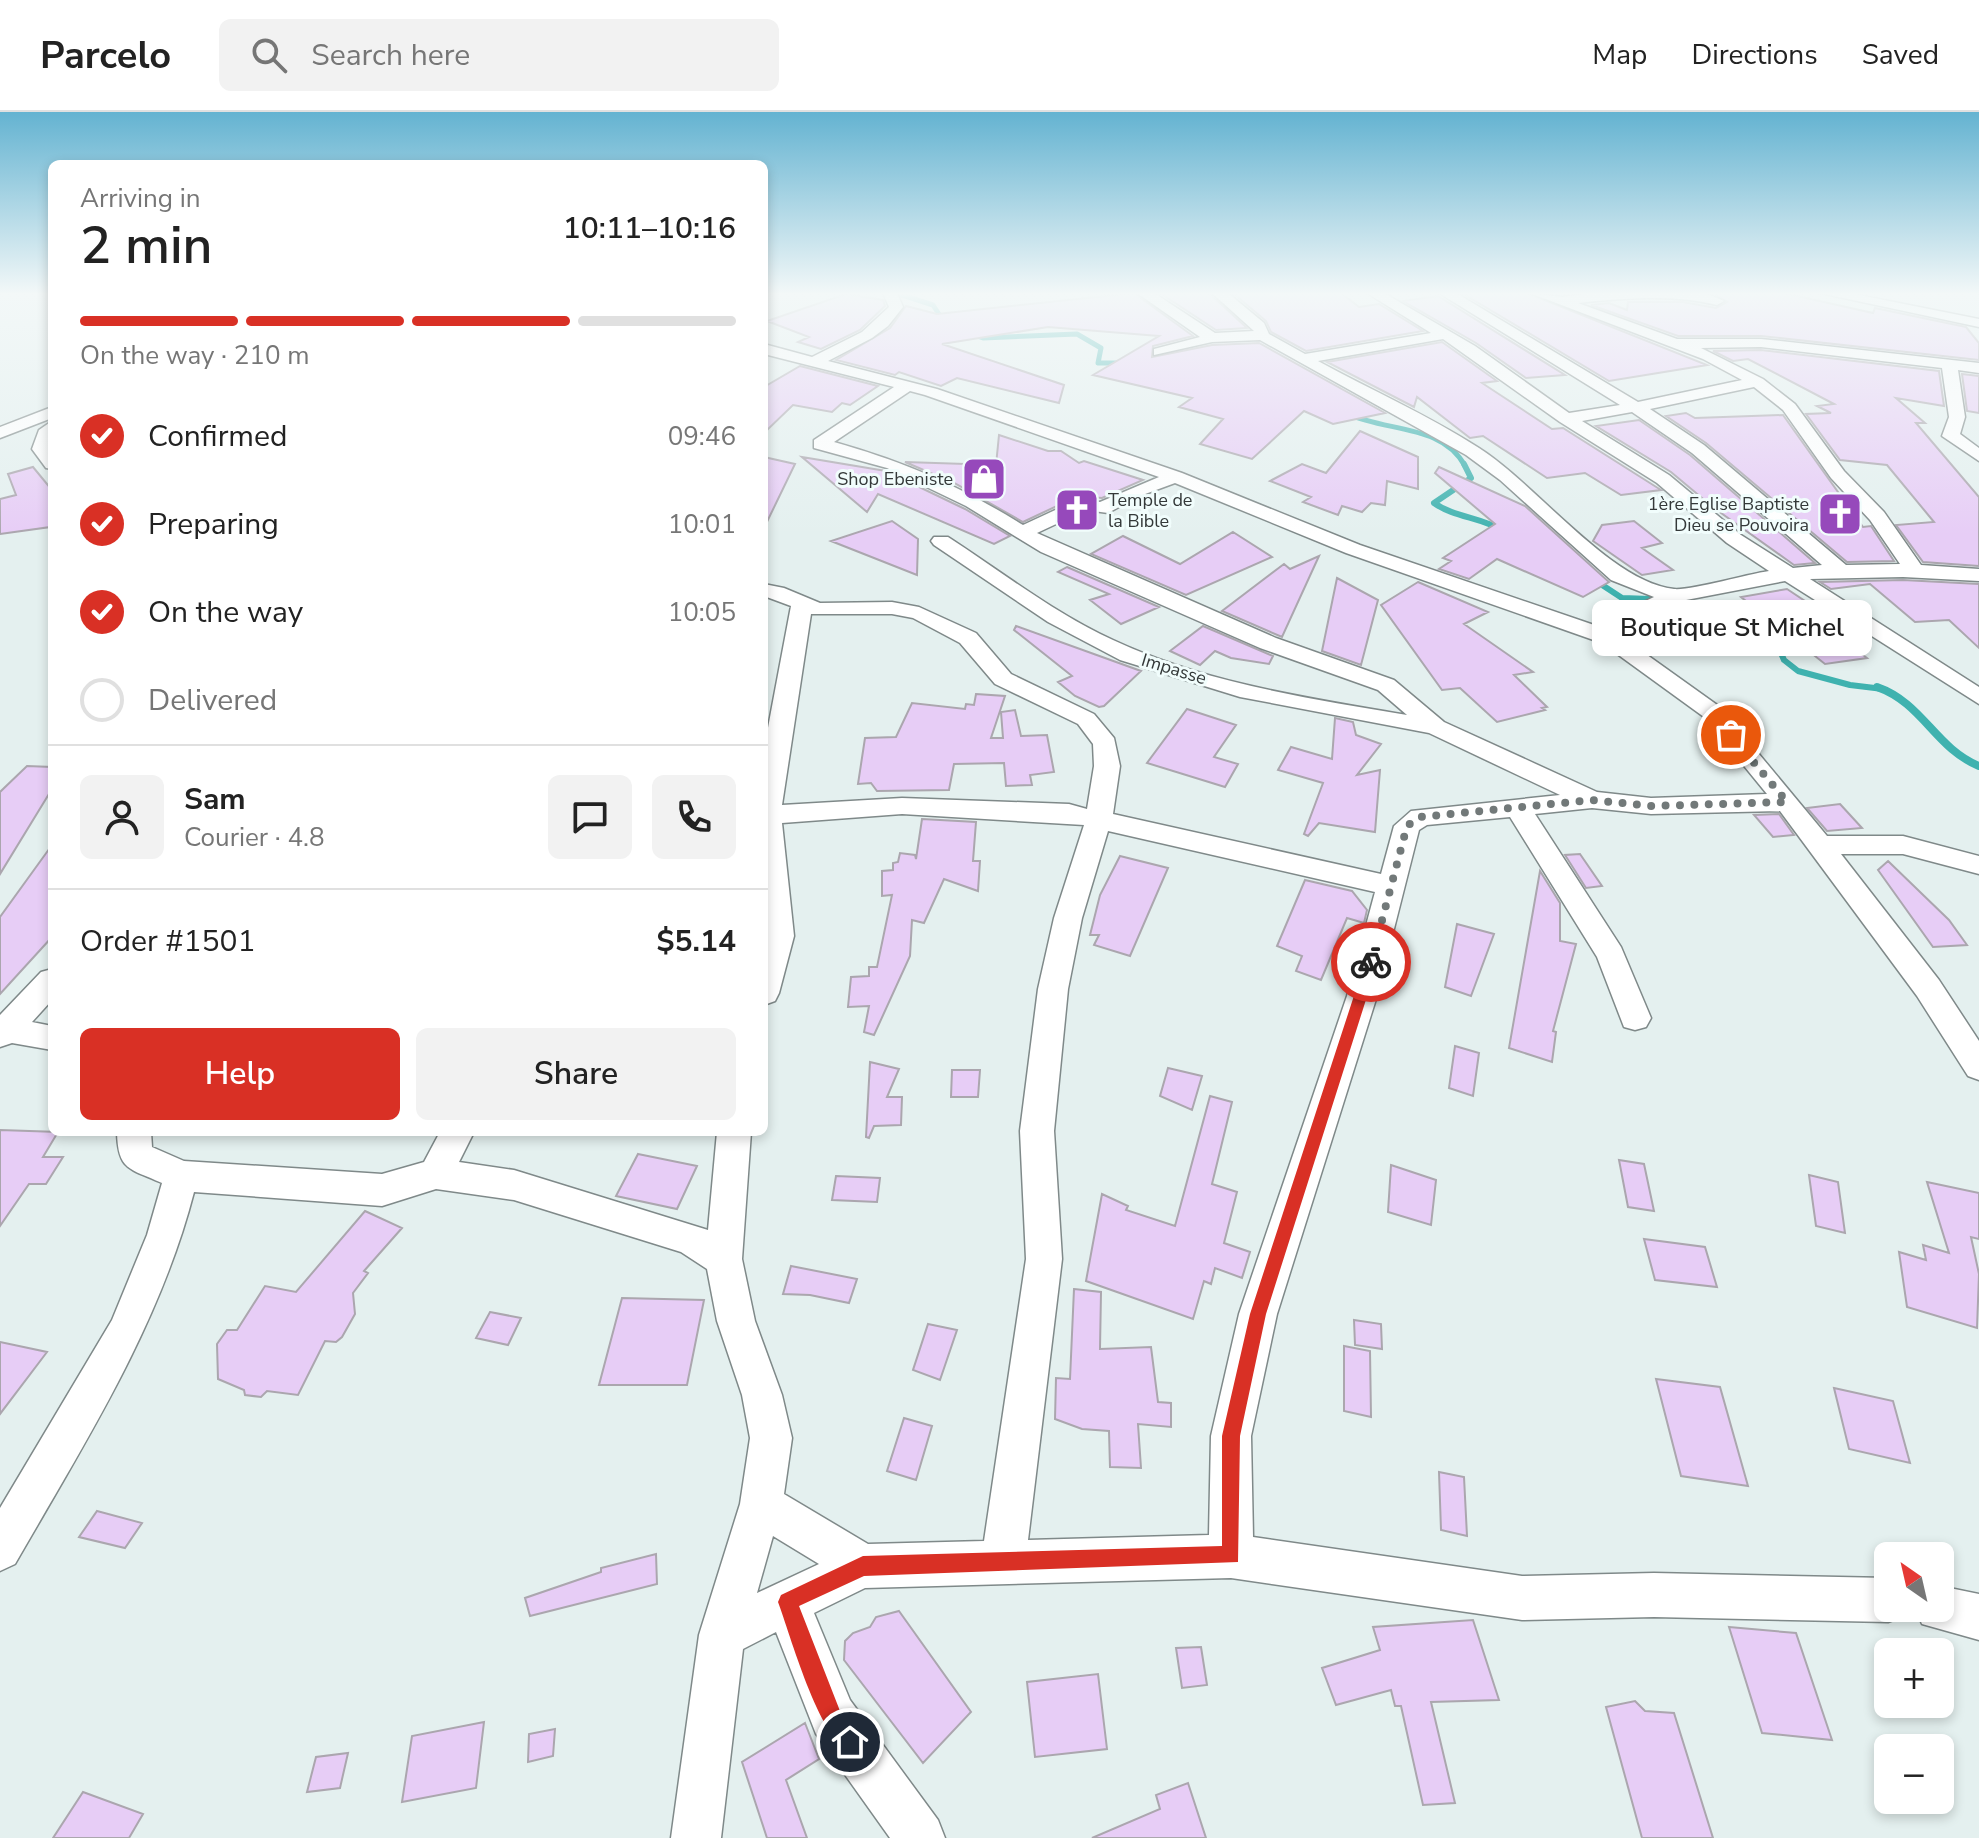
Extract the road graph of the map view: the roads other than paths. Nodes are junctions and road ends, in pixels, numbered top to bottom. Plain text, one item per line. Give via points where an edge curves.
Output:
1 (858, 374) edge
2 (1330, 374) edge
3 (1504, 374) edge
4 (1578, 374) edge
5 (1741, 374) edge
6 (1950, 374) edge
7 (1757, 382) junction
8 (909, 385) junction
9 (1638, 410) junction
10 (48, 414) edge
11 (1566, 418) junction
12 (48, 431) edge
13 (0, 433) edge
14 (1979, 456) edge
15 (48, 459) edge
16 (1176, 477) junction
17 (1023, 532) junction
18 (941, 541) dead end
19 (1841, 571) junction
20 (1915, 571) junction
21 (1789, 574) junction
22 (1979, 575) edge
23 (768, 591) edge
24 (1677, 596) junction
25 (802, 602) junction
26 (1596, 632) junction
27 (1979, 697) edge
28 (1435, 727) junction
29 (1523, 770) junction
30 (1592, 800) junction
31 (1787, 802) junction
32 (1550, 803) junction
33 (1517, 807) junction
34 (768, 815) junction
35 (1099, 818) junction
36 (1820, 845) junction
37 (1979, 865) edge
38 (1391, 886) junction
39 (768, 978) edge
40 (48, 984) edge
41 (1635, 1018) dead end
42 (3, 1032) edge
43 (48, 1038) edge
44 (1979, 1067) edge
45 (134, 1136) edge
46 (455, 1136) edge
47 (734, 1136) edge
48 (436, 1174) junction
49 (181, 1176) junction
50 (724, 1259) junction
51 (761, 1504) junction
52 (0, 1549) edge
53 (1231, 1556) junction
54 (1003, 1560) junction
55 (863, 1566) junction
56 (1874, 1600) edge
57 (787, 1602) junction
58 (1954, 1612) edge
59 (1979, 1617) edge
60 (722, 1635) junction
61 (696, 1838) edge
62 (920, 1838) edge

1 - 8 street
2 - 24 street via 1472,451 1618,576
3 - 11 street
4 - 9 street
5 - 7 street
6 - 14 street via 1957,417 1951,436
7 - 9 street
7 - 20 street via 1789,407
8 - 16 street
8 - 17 street via 820,444 893,464
9 - 11 street
9 - 19 street via 1698,449
10 - 13 street
11 - 21 street via 1663,479 1711,523
12 - 15 street via 41,449
16 - 17 street via 1101,509 1086,503
16 - 26 street via 1353,549
17 - 28 street via 1048,548 1268,643 1386,685
18 - 28 street, Impasse via 1127,655 1243,690
19 - 20 street
19 - 21 street
20 - 22 street
21 - 24 street
21 - 27 street
23 - 25 street
24 - 26 street
25 - 34 street
25 - 35 street via 817,609 919,613 980,648 1003,679 1086,719 1105,743
26 - 31 street via 1712,712
28 - 29 street
29 - 30 street
29 - 32 street via 1543,786
30 - 31 street via 1651,806
30 - 32 street
31 - 36 street
32 - 33 street
33 - 38 street via 1420,817 1407,826
33 - 41 street via 1611,955
34 - 35 street via 958,807
34 - 39 street via 779,936
35 - 38 street
35 - 54 street via 1053,989 1037,1131 1044,1259
36 - 37 street via 1903,845
36 - 44 street via 1928,988
38 - 53 street via 1362,996 1258,1314 1231,1436
40 - 42 street
42 - 43 street
45 - 49 street via 135,1155
46 - 48 street
47 - 50 street
48 - 49 street via 382,1190
48 - 50 street via 514,1185 586,1206 691,1239
49 - 52 street via 165,1235 126,1332
50 - 51 street via 736,1321 771,1438
51 - 55 street
51 - 60 street
53 - 54 street
53 - 56 street via 1522,1598
54 - 55 street
55 - 57 street
57 - 60 street
57 - 62 street via 833,1717
58 - 59 street
60 - 61 street

